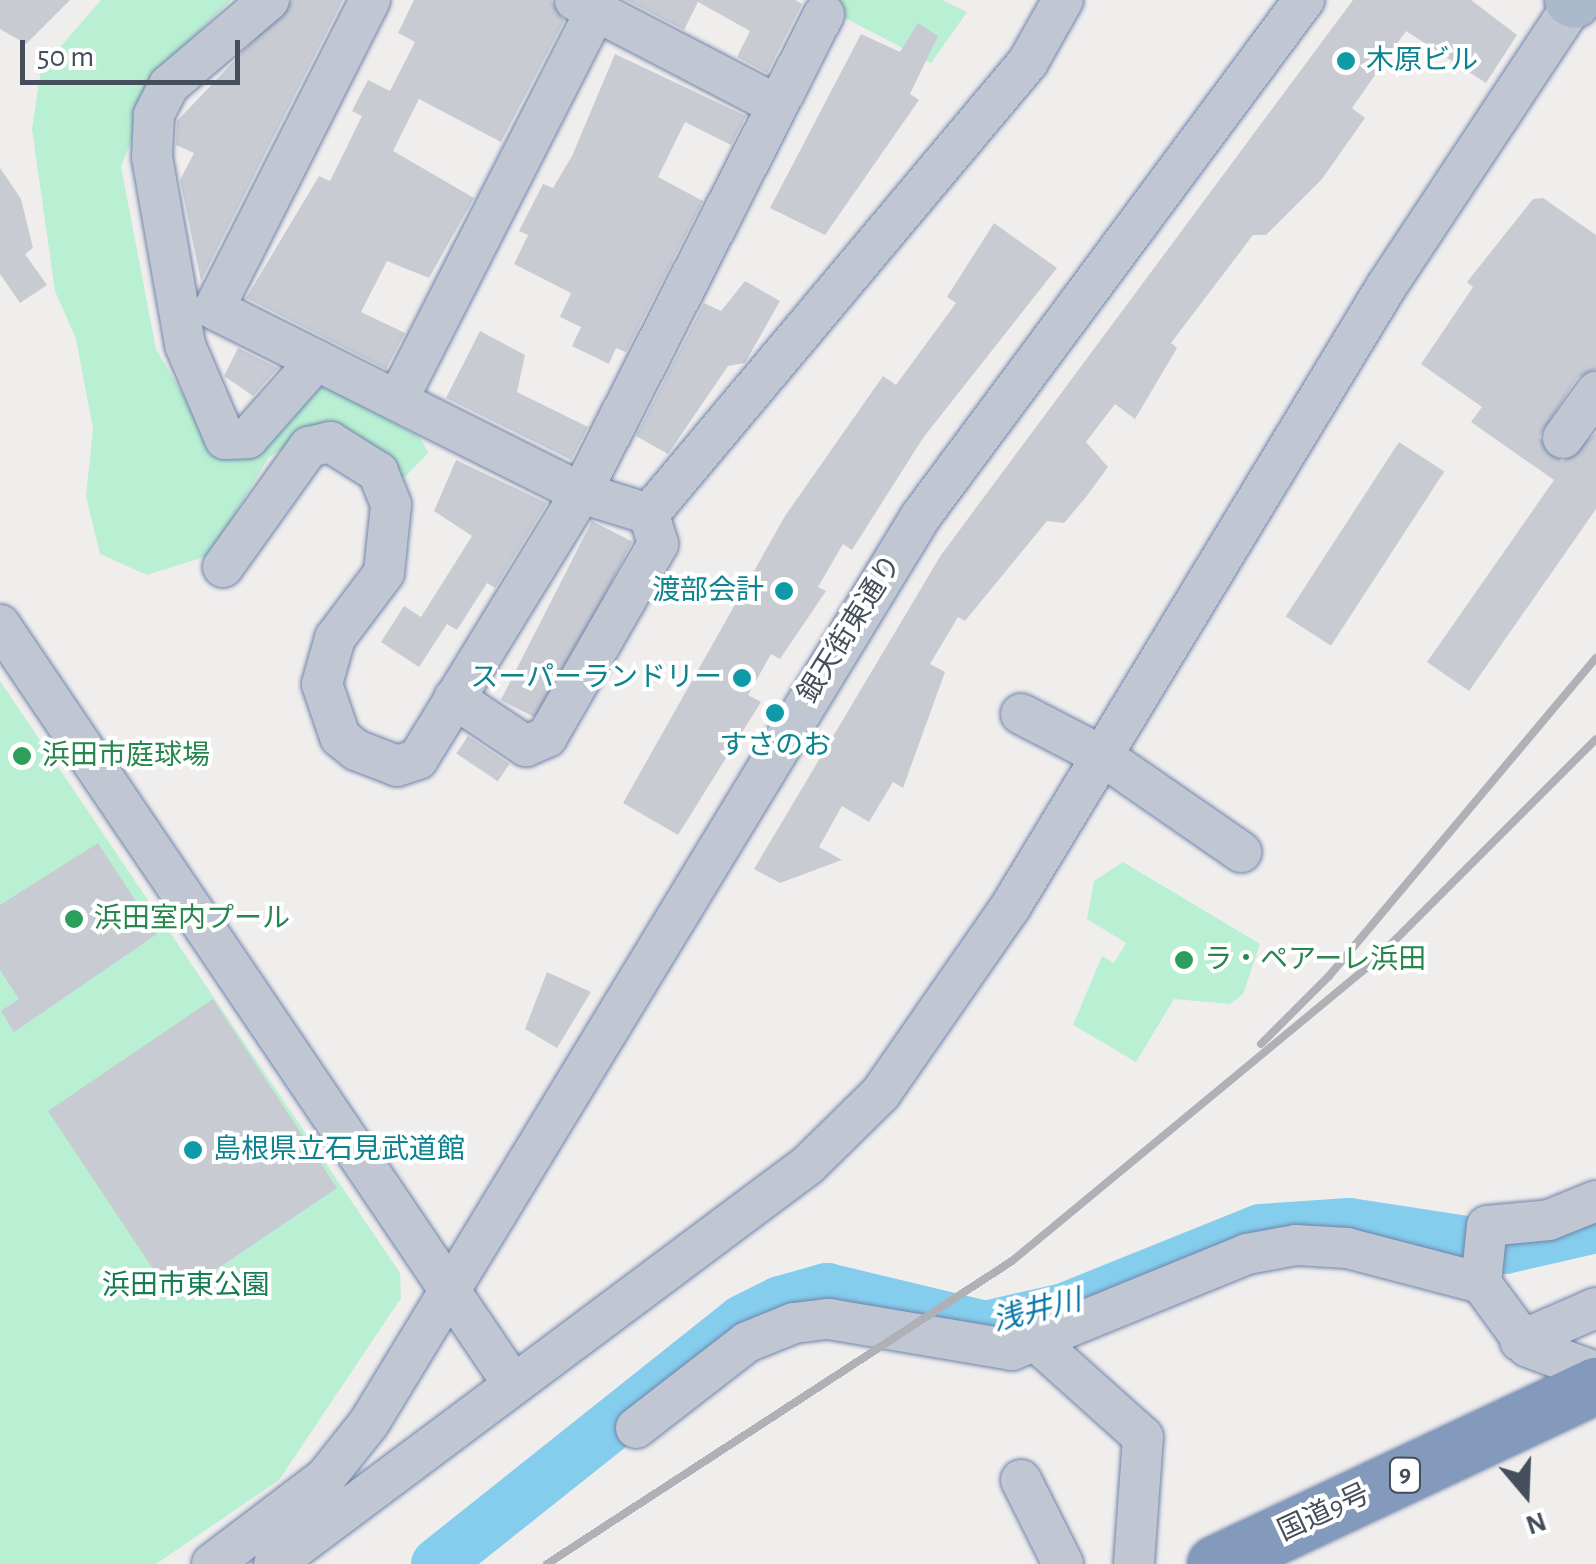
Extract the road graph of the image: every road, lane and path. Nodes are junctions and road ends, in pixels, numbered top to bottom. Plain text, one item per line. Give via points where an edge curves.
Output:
1 (269, 0) edge
2 (370, 0) edge
3 (1063, 0) edge
4 (1304, 0) edge
5 (583, 3) edge
6 (1579, 6) edge
7 (824, 14) dead end
8 (777, 105) junction
9 (176, 291) junction
10 (214, 309) junction
11 (317, 360) junction
12 (1596, 392) edge
13 (398, 399) junction
14 (1563, 438) dead end
15 (581, 493) junction
16 (650, 514) junction
17 (223, 566) dead end
18 (0, 625) edge
19 (454, 698) junction
20 (1021, 714) dead end
21 (1104, 757) junction
22 (1240, 852) dead end
23 (1596, 1200) edge
24 (1484, 1261) junction
25 (449, 1292) junction
26 (1596, 1308) edge
27 (1520, 1341) junction
28 (1037, 1342) junction
29 (1596, 1372) edge
30 (514, 1384) junction
31 (1596, 1385) edge
32 (369, 1423) junction
33 (636, 1428) dead end
34 (1021, 1480) dead end
35 (212, 1564) edge
36 (274, 1564) edge
37 (1063, 1564) edge
38 (1134, 1564) edge
39 (1215, 1564) edge

1 - 9 street via 169,85 154,114 152,157
2 - 10 street
3 - 16 street via 1028,62
4 - 25 street, 銀天街東通り via 921,516
5 - 8 street
5 - 13 street
6 - 21 street via 1386,287
7 - 8 street
8 - 15 street
9 - 10 street
9 - 11 street via 200,392 224,439 248,438
10 - 11 street
11 - 13 street
12 - 14 street
13 - 15 street
15 - 16 street
15 - 19 street
16 - 19 street via 658,544 547,738 526,746
17 - 19 street via 289,467 330,442 378,472 390,505 384,574 326,657 330,716 356,750 397,766 418,758
18 - 25 street
20 - 21 street
21 - 22 street
21 - 30 street via 942,1014 870,1105 808,1165
23 - 24 street via 1548,1220 1488,1226
24 - 27 street
24 - 28 street via 1286,1246 1247,1254
25 - 30 street
25 - 32 street, 銀天街東通り
26 - 27 street
27 - 29 street
28 - 33 street via 991,1352 844,1321 794,1323 747,1342
28 - 38 street via 1143,1437
30 - 36 street
31 - 39 highway, 国道9号 / 9
32 - 35 street via 326,1477
32 - 36 street via 347,1476
34 - 37 street

